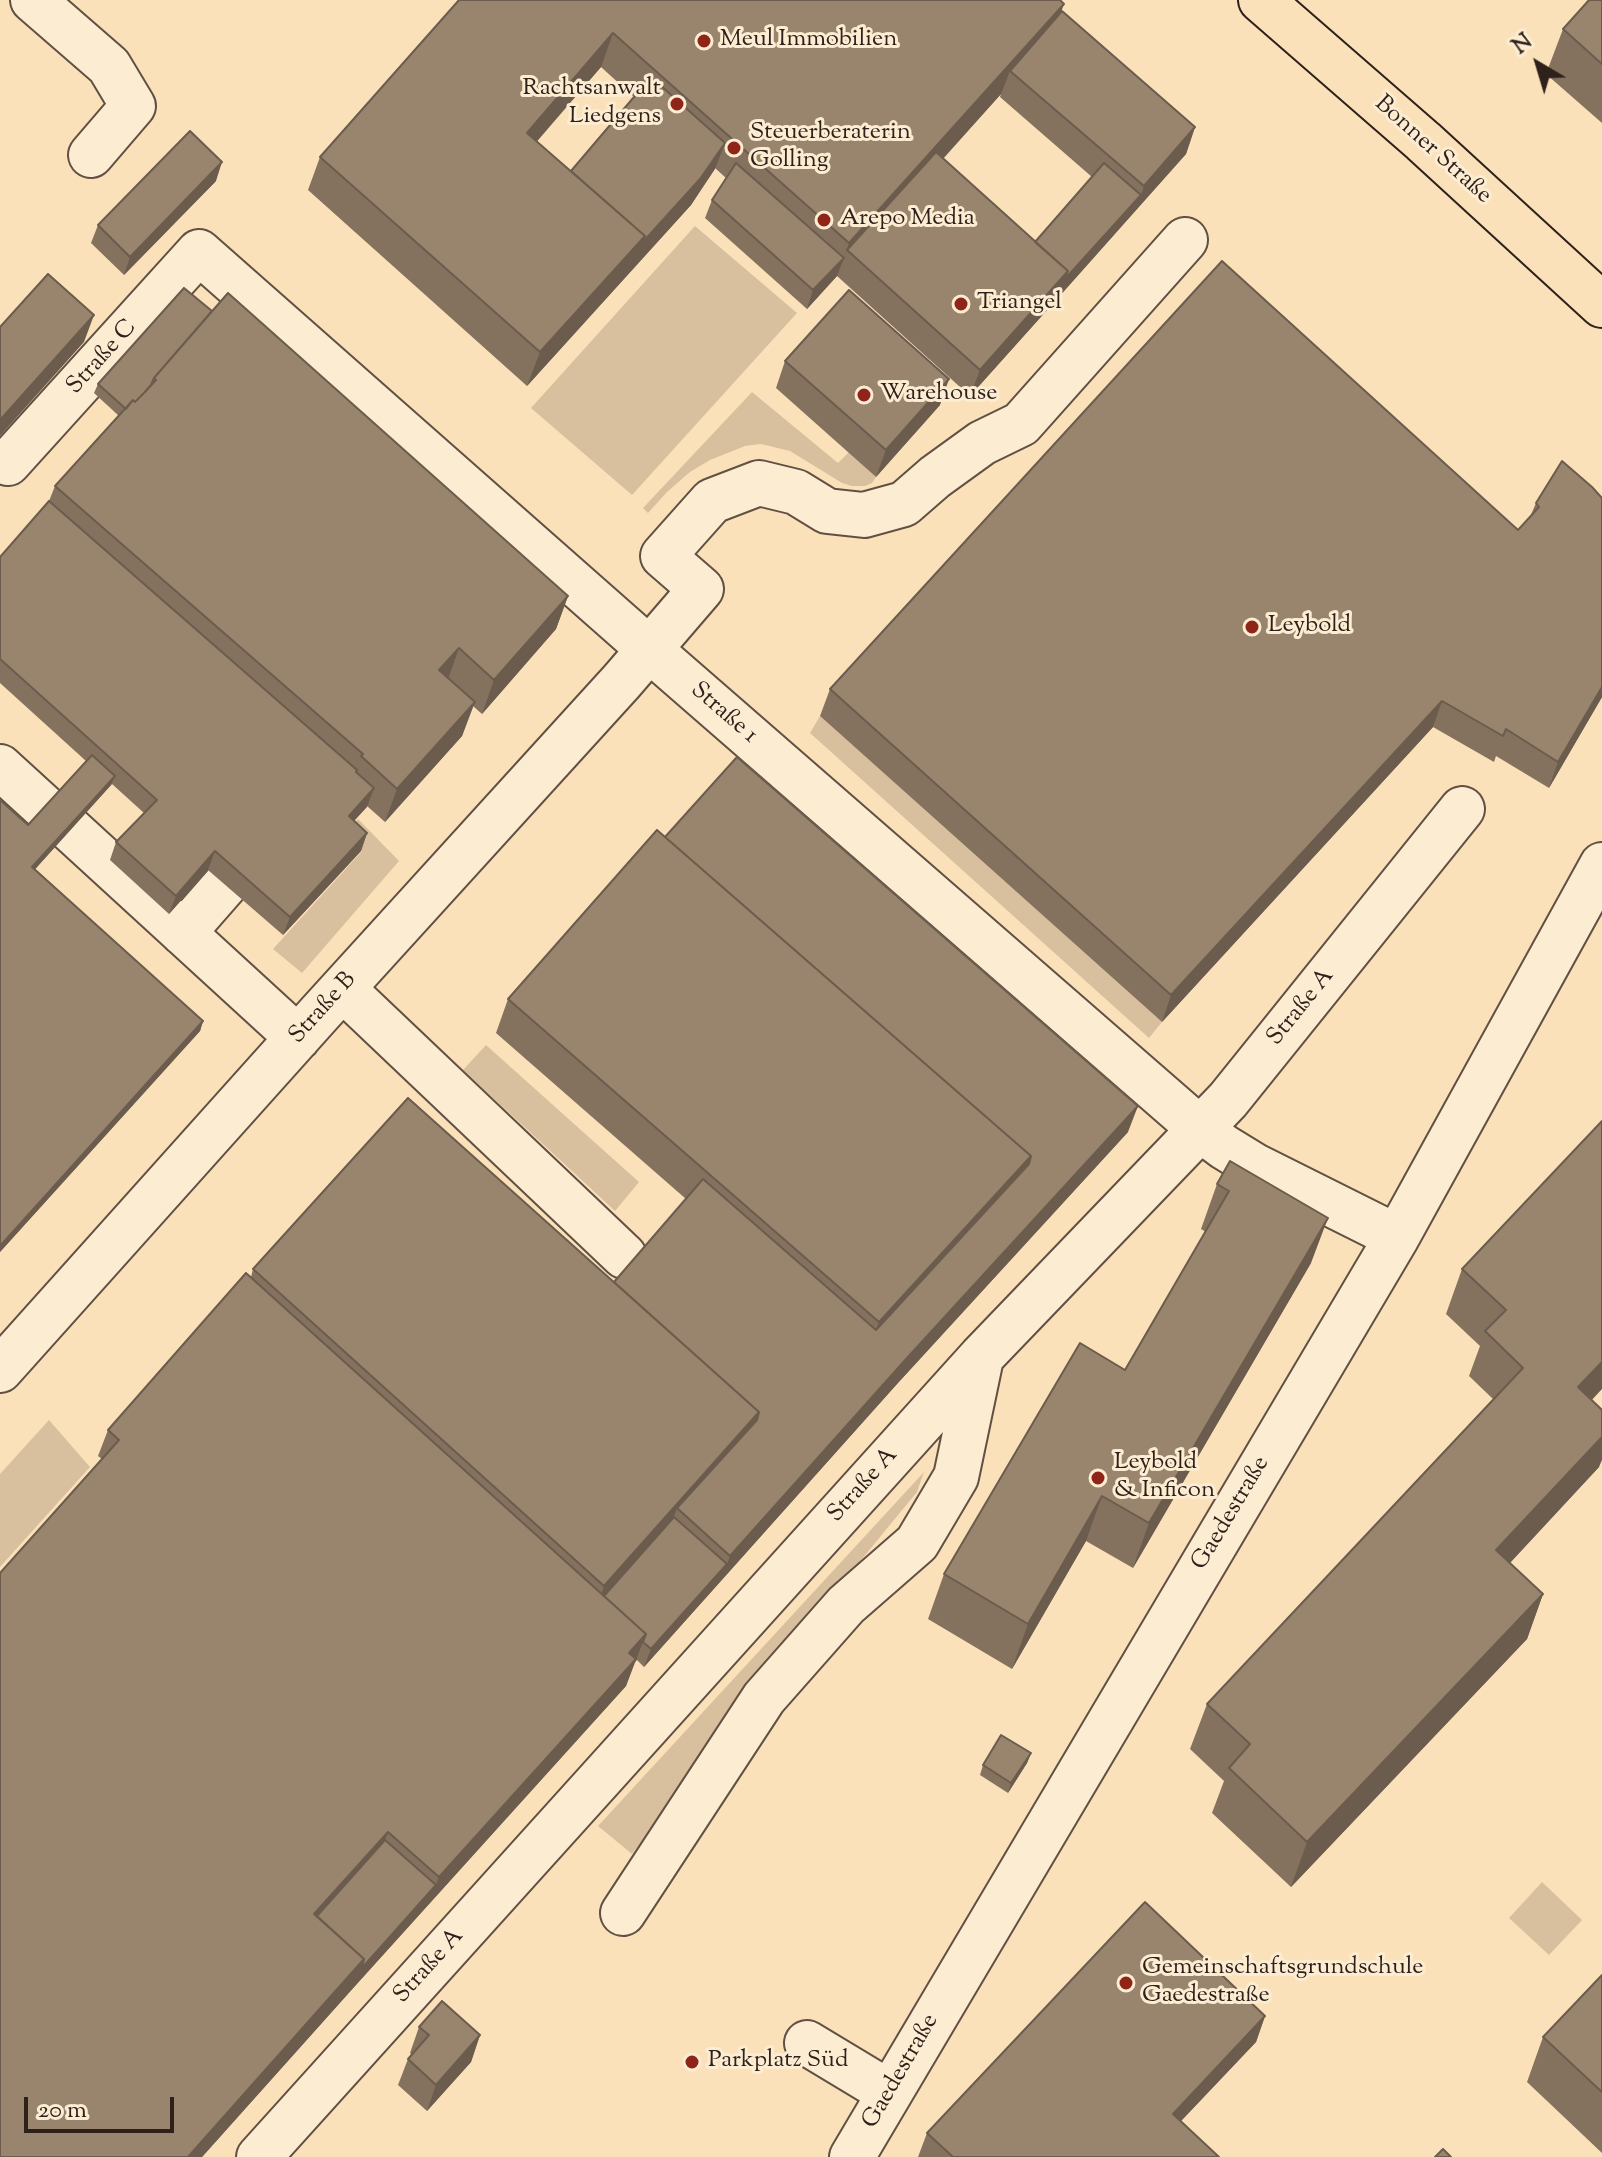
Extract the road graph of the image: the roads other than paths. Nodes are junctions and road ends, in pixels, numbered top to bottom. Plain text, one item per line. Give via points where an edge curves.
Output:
1 (33, 0) edge
2 (1261, 0) edge
3 (91, 155) dead end
4 (1185, 240) dead end
5 (199, 252) joint
6 (1602, 305) edge
7 (8, 463) dead end
8 (650, 650) junction
9 (0, 767) edge
10 (1462, 809) dead end
11 (1602, 865) edge
12 (225, 885) edge
13 (183, 933) junction
14 (343, 989) junction
15 (298, 1038) junction
16 (1200, 1129) junction
17 (1397, 1237) junction
18 (624, 1256) dead end
19 (981, 1357) junction
20 (0, 1370) edge
21 (623, 1913) dead end
22 (807, 2043) dead end
23 (890, 2093) junction
24 (259, 2157) edge
25 (852, 2157) edge

1 - 3 street via 109,66 133,106
2 - 6 main road, Bonner Straße
4 - 8 street, Straße B via 1021,424 982,443 904,504 864,515 827,511 796,492 759,483 712,501 663,556 701,589
5 - 7 street, Straße C
5 - 8 street, Straße 1
8 - 14 street, Straße B
8 - 16 street, Straße 1
9 - 13 street
10 - 16 street, Straße A
11 - 17 street, Gaedestraße
12 - 13 street
13 - 15 street
14 - 15 street, Straße B
14 - 18 street
15 - 20 street, Straße B
16 - 17 street, Straße 1 via 1255,1166
16 - 19 street, Straße A
17 - 23 street, Gaedestraße
19 - 21 street via 956,1477 917,1543 846,1605 764,1698
19 - 24 street, Straße A
22 - 23 street
23 - 25 street, Gaedestraße

